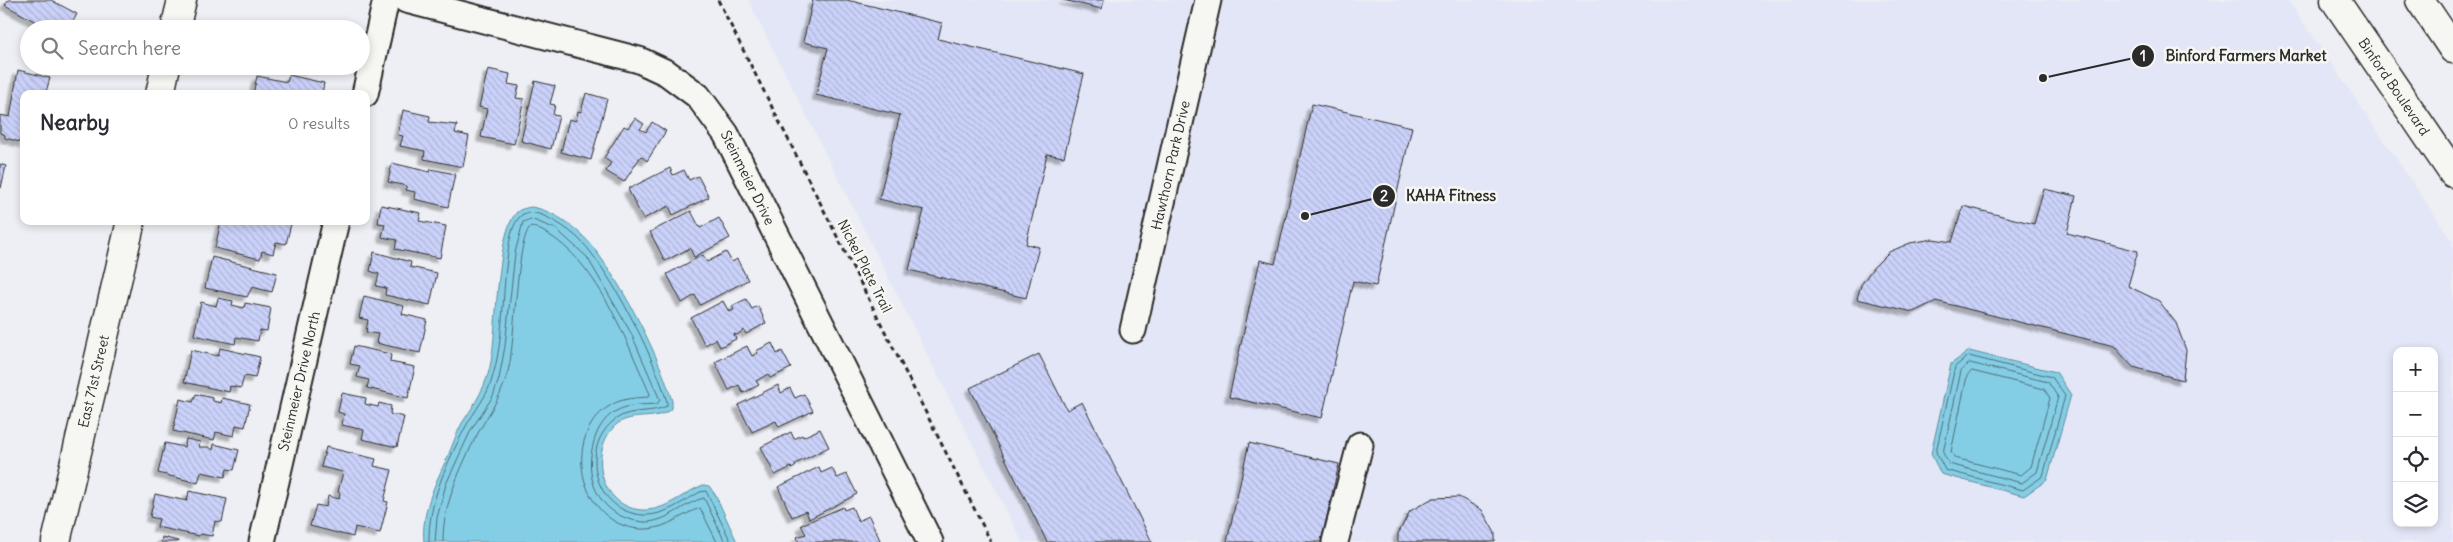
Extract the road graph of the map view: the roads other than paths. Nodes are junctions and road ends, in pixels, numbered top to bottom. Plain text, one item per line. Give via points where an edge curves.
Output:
1 (182, 0) edge
2 (386, 0) edge
3 (406, 0) edge
4 (1208, 0) edge
5 (2335, 0) edge
6 (2420, 0) edge
7 (177, 20) edge
8 (2453, 49) edge
9 (370, 72) edge
10 (164, 75) edge
11 (369, 75) edge
12 (161, 90) edge
13 (366, 90) edge
14 (2453, 173) edge
15 (129, 225) edge
16 (335, 225) edge
17 (1132, 330) dead end
18 (1360, 445) dead end
19 (56, 542) edge
20 (262, 542) edge
21 (930, 542) edge
22 (1335, 542) edge

1 - 7 main road
2 - 9 street
3 - 21 street, Steinmeier Drive via 630,57 667,72 698,96 726,134
4 - 17 street, Hawthorn Park Drive
5 - 14 main road, Binford Boulevard
6 - 8 main road
10 - 12 main road
11 - 13 street
15 - 19 main road, East 71st Street
16 - 20 street, Steinmeier Drive North
18 - 22 street

